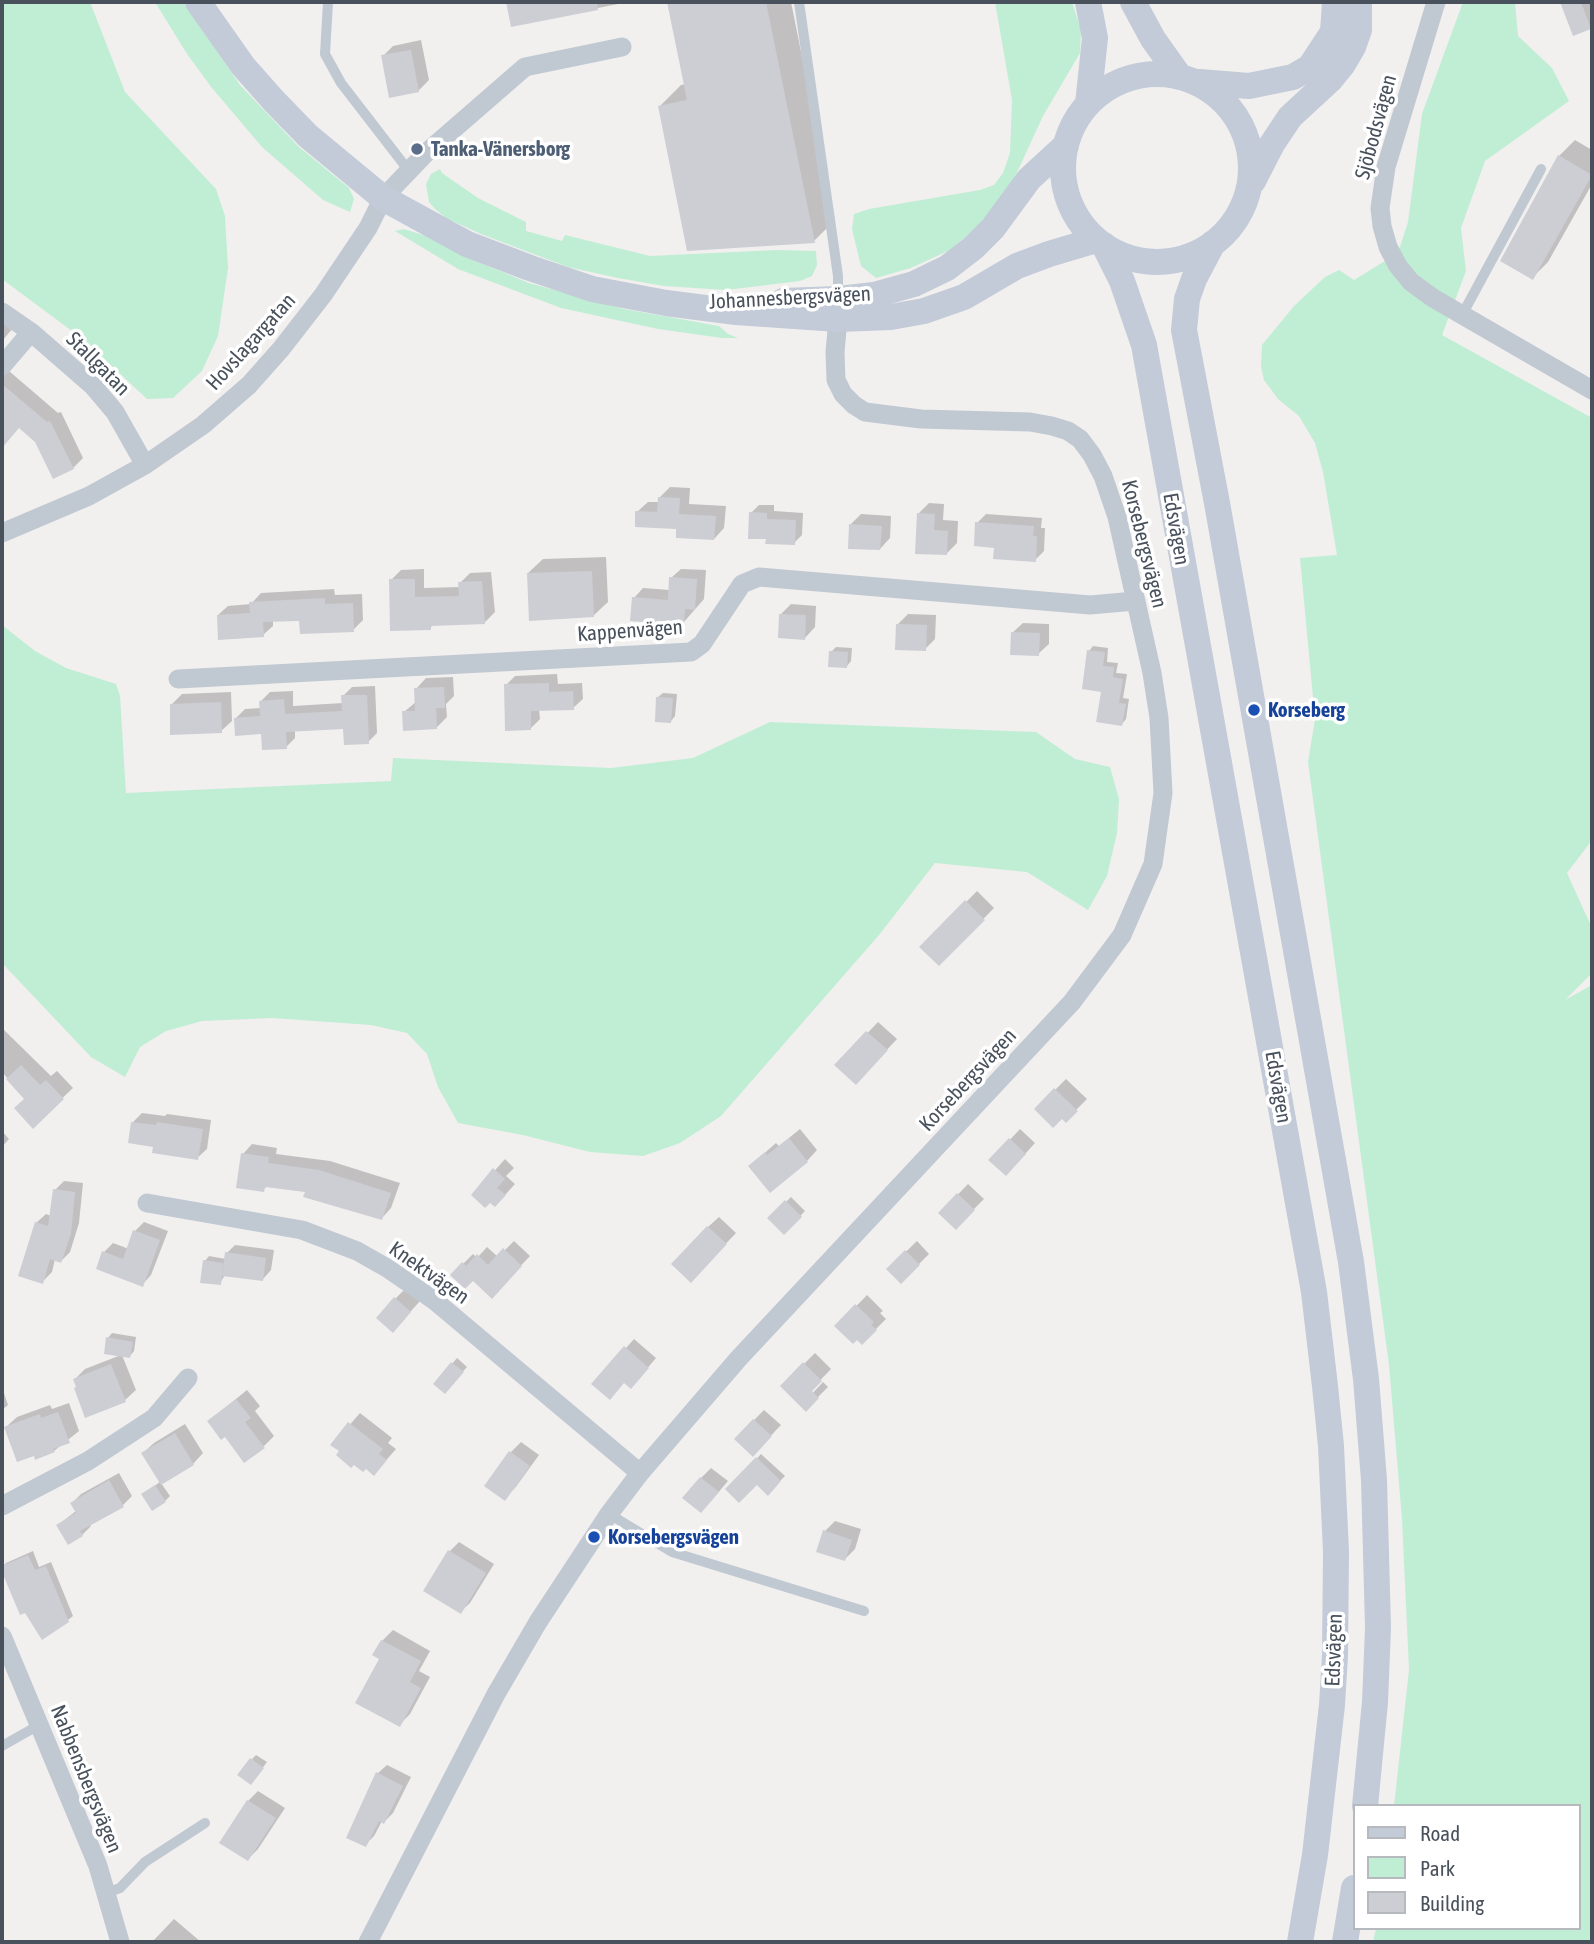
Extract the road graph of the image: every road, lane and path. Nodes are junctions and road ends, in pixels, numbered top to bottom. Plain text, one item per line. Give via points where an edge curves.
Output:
1 (198, 2) edge
2 (328, 2) edge
3 (799, 2) edge
4 (1088, 2) edge
5 (1133, 2) edge
6 (1335, 2) edge
7 (1359, 2) edge
8 (1436, 2) edge
9 (622, 47) dead end
10 (1188, 79) junction
11 (1088, 104) junction
12 (1065, 146) junction
13 (1541, 169) dead end
14 (409, 171) junction
15 (1249, 188) junction
16 (383, 198) junction
17 (1100, 243) junction
18 (1213, 243) junction
19 (1049, 254) junction
20 (1122, 281) junction
21 (838, 309) junction
22 (2, 312) edge
23 (1462, 315) junction
24 (31, 332) junction
25 (2, 366) edge
26 (1592, 390) edge
27 (145, 465) junction
28 (2, 533) edge
29 (1135, 601) junction
30 (177, 679) dead end
31 (147, 1203) dead end
32 (188, 1378) dead end
33 (640, 1473) junction
34 (2, 1506) edge
35 (609, 1514) junction
36 (864, 1611) dead end
37 (2, 1636) edge
38 (39, 1726) junction
39 (2, 1746) edge
40 (1365, 1804) edge
41 (205, 1823) dead end
42 (106, 1893) junction
43 (1352, 1900) edge
44 (120, 1942) edge
45 (368, 1942) edge
46 (1300, 1942) edge
47 (1345, 1942) edge

1 - 16 main road, Johannesbergsvägen via 274,101 308,136
2 - 14 lane via 325,54 341,83
3 - 21 lane via 838,276
4 - 11 main road via 1096,38
5 - 10 main road via 1153,40
6 - 10 main road via 1333,32 1310,67 1293,77 1249,86
7 - 15 main road via 1359,30 1348,55 1331,80 1290,117
8 - 23 street, Sjöbodsvägen via 1386,167 1380,208 1388,247 1398,267 1411,282
9 - 14 street, Hovslagargatan via 525,66
10 - 11 main road via 1152,74 1123,80
10 - 15 main road via 1224,102 1244,132 1251,160
11 - 12 main road
12 - 17 main road via 1067,197 1079,221
12 - 21 main road, Johannesbergsvägen via 1030,179 993,228 947,268
13 - 23 lane
14 - 16 street, Hovslagargatan
15 - 18 main road via 1240,214
16 - 21 main road, Johannesbergsvägen via 467,244 592,289 736,312
16 - 27 street, Hovslagargatan via 346,261 249,385 203,425
17 - 18 main road via 1130,258 1159,262 1188,257
17 - 19 main road, Johannesbergsvägen
17 - 20 main road, Edsvägen
18 - 40 main road, Edsvägen via 1194,279 1183,315 1187,354 1299,963 1351,1262 1366,1379 1378,1628
19 - 20 main road, Johannesbergsvägen via 1085,259
19 - 21 main road, Johannesbergsvägen via 1017,266 964,297 924,311 891,317
20 - 46 main road, Edsvägen via 1144,345 1314,1292 1325,1386 1336,1552 1335,1655 1315,1855
21 - 29 street, Korsebergsvägen via 836,380 854,405 866,412 921,419 1030,422 1060,428 1080,439 1107,486
22 - 24 street, Stallgatan
23 - 26 street, Sjöbodsvägen
24 - 25 street
24 - 27 street, Stallgatan via 93,386 115,412
27 - 28 street, Hovslagargatan via 89,496
29 - 30 street, Kappenvägen via 1090,605 759,577 742,584 702,644 691,652
29 - 33 street, Korsebergsvägen via 1159,718 1163,793 1153,864 1122,935 1055,1021 739,1358
31 - 33 street, Knektvägen via 302,1230 357,1251 435,1301
32 - 34 street via 155,1418 88,1461
33 - 35 street, Korsebergsvägen
35 - 36 lane via 671,1552
35 - 45 street, Korsebergsvägen via 496,1694
37 - 38 street, Nabbensbergsvägen
38 - 39 lane
38 - 42 street, Nabbensbergsvägen
41 - 42 lane via 145,1863 120,1888
42 - 44 street, Nabbensbergsvägen
43 - 47 main road

